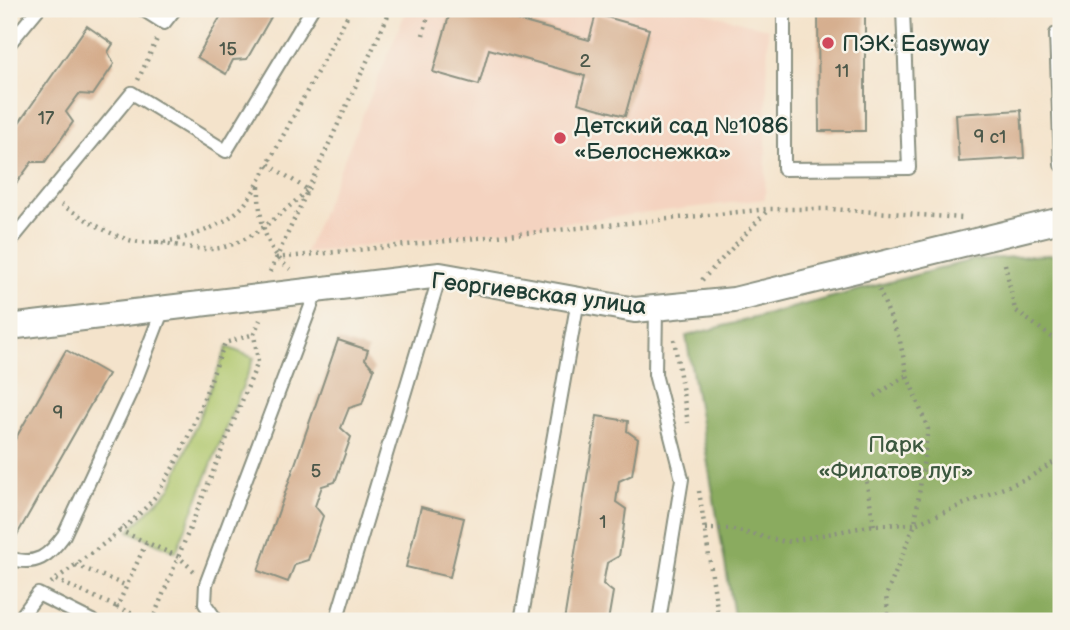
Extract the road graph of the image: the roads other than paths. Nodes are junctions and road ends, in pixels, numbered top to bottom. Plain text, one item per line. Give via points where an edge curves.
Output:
1 (38, 9) edge
2 (142, 9) edge
3 (175, 9) edge
4 (312, 9) edge
5 (784, 9) edge
6 (903, 9) edge
7 (1061, 34) edge
8 (9, 44) edge
9 (1061, 165) edge
10 (1061, 220) edge
11 (9, 243) edge
12 (440, 275) junction
13 (317, 290) junction
14 (578, 300) junction
15 (667, 306) junction
16 (163, 309) junction
17 (11, 332) edge
18 (9, 558) edge
19 (18, 621) edge
20 (92, 621) edge
21 (217, 621) edge
22 (336, 621) edge
23 (521, 621) edge
24 (659, 621) edge

1 - 8 lane
2 - 3 lane via 164,23
4 - 11 lane via 226,151 132,93
5 - 6 lane via 784,169 909,168
7 - 9 lane via 1056,34
10 - 15 street, Георгиевская улица via 734,300
12 - 13 street, Георгиевская улица
12 - 14 street, Георгиевская улица
12 - 22 lane
13 - 16 street, Георгиевская улица
13 - 21 lane via 206,584 205,604
14 - 15 street, Георгиевская улица via 635,310
14 - 23 lane
15 - 24 lane via 655,374 682,479
16 - 17 street, Георгиевская улица
16 - 18 lane via 132,389 64,535 50,555 30,562
19 - 20 lane via 38,594

